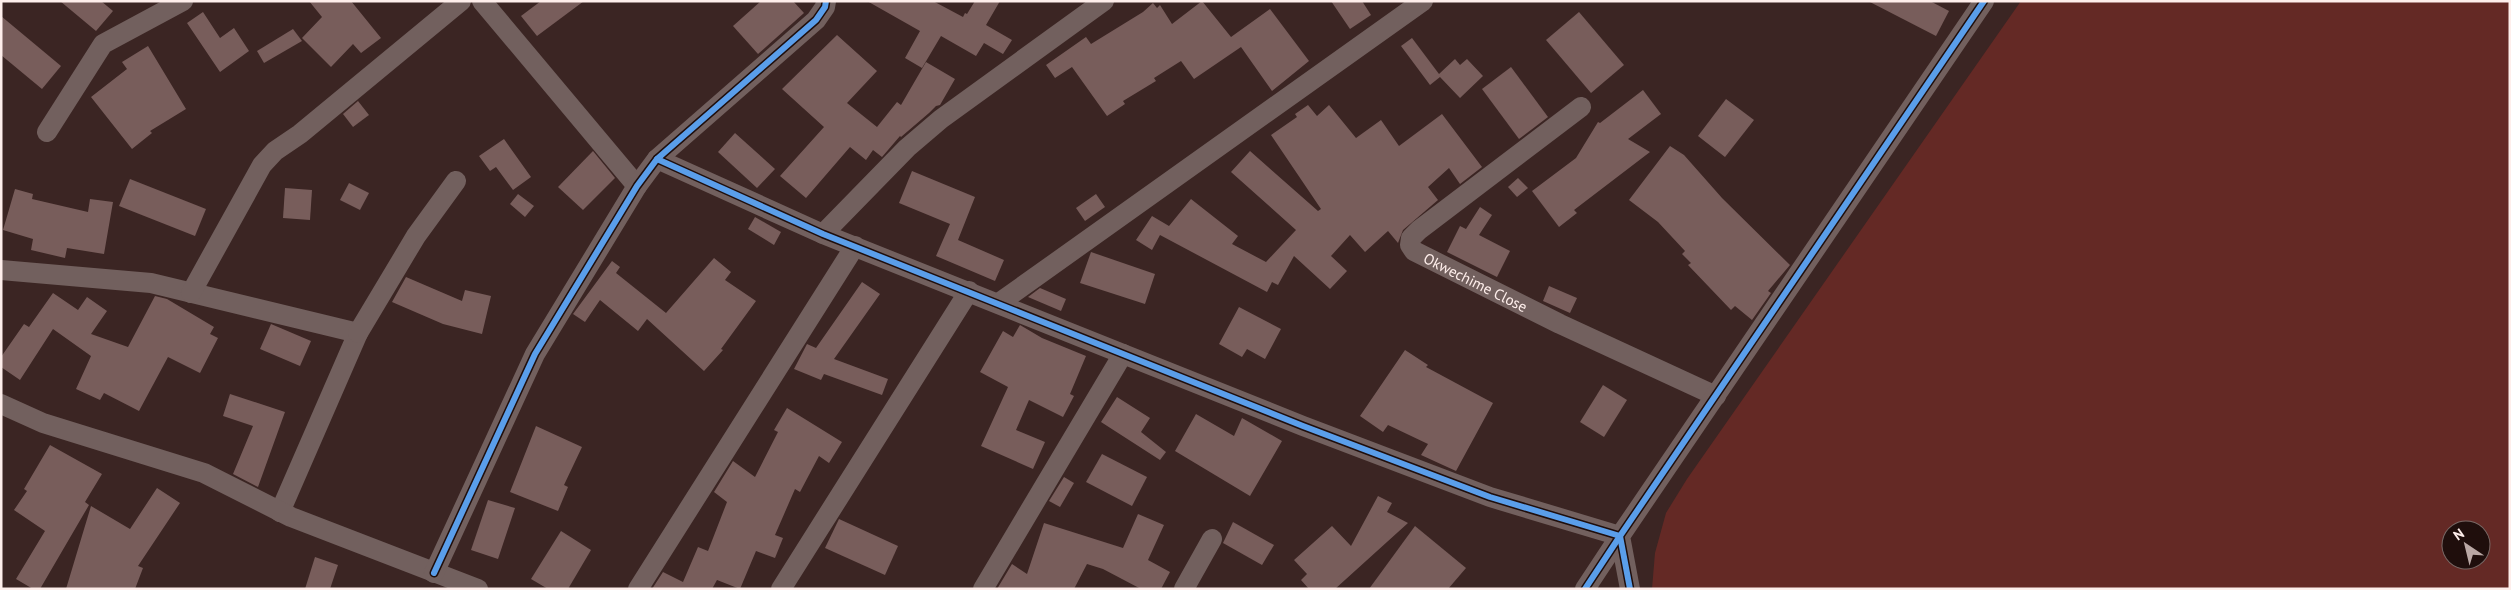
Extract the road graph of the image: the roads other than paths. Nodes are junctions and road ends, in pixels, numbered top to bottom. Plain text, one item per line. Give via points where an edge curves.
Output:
1 (183, 1) edge
2 (460, 1) edge
3 (482, 1) edge
4 (826, 1) edge
5 (1104, 1) edge
6 (1423, 1) edge
7 (1984, 1) edge
8 (1581, 107) dead end
9 (47, 132) dead end
10 (657, 159) junction
11 (456, 181) dead end
12 (636, 186) junction
13 (823, 234) junction
14 (855, 246) junction
15 (1, 270) edge
16 (969, 291) junction
17 (190, 294) junction
18 (999, 303) junction
19 (358, 333) junction
20 (1123, 354) junction
21 (1716, 396) junction
22 (1, 404) edge
23 (280, 512) junction
24 (1620, 536) junction
25 (1212, 539) dead end
26 (434, 573) junction
27 (478, 589) edge
28 (638, 589) edge
29 (781, 589) edge
30 (983, 589) edge
31 (1184, 589) edge
32 (1585, 589) edge
33 (1630, 589) edge

1 - 9 street via 103,44
2 - 17 street via 262,165
3 - 12 street
4 - 10 street via 816,20
5 - 13 street via 941,119 907,148
6 - 18 street
7 - 21 street
8 - 21 street, Okwechime Close via 1418,230 1410,245 1414,251 1560,324
10 - 12 street
10 - 13 street
11 - 19 street via 416,236
12 - 26 street via 535,354
13 - 14 street
14 - 16 street
14 - 28 street
15 - 17 street via 151,283
16 - 18 street
16 - 29 street
17 - 19 street
18 - 20 street
19 - 23 street
20 - 24 street via 1490,497
20 - 30 street
21 - 24 street
22 - 23 street via 43,423 204,474
23 - 26 street
24 - 32 street
24 - 33 street
25 - 31 street
26 - 27 street

